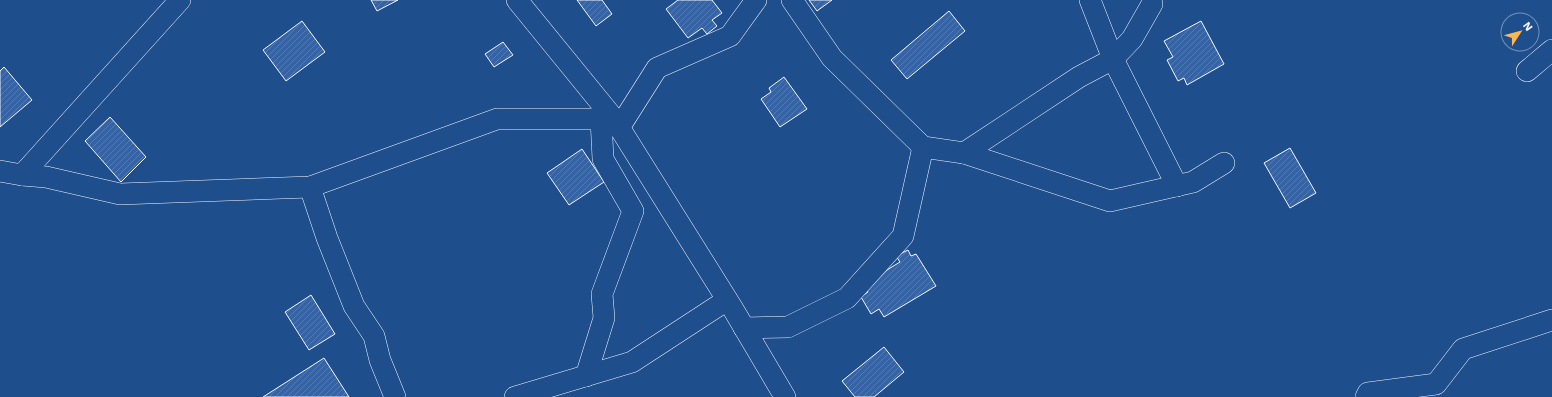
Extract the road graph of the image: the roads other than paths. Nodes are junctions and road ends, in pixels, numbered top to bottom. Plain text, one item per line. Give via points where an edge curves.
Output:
1 (180, 0) edge
2 (517, 0) edge
3 (756, 0) edge
4 (792, 0) edge
5 (1090, 0) edge
6 (1152, 4) dead end
7 (1552, 50) edge
8 (1114, 59) junction
9 (1527, 71) dead end
10 (611, 122) junction
11 (923, 147) junction
12 (964, 153) junction
13 (1224, 163) dead end
14 (0, 171) edge
15 (22, 175) junction
16 (1177, 186) junction
17 (310, 188) junction
18 (727, 300) junction
19 (1552, 320) edge
20 (744, 328) junction
21 (586, 376) junction
22 (396, 397) edge
23 (515, 397) edge
24 (785, 397) edge
25 (1366, 397) edge

1 - 15 street
2 - 10 street
3 - 10 street via 730,36 657,68
4 - 11 street via 832,58
5 - 8 street
6 - 8 street via 1132,39
7 - 9 street
8 - 12 street via 1079,77
8 - 16 street
10 - 17 street via 497,119
10 - 18 street
10 - 21 street via 603,159 633,211 602,294 604,318
11 - 12 street
11 - 20 street via 903,236 847,298 788,327
12 - 16 street via 1110,201
13 - 16 street via 1193,182
14 - 15 street
15 - 17 street via 46,177 120,194
17 - 22 street via 354,306 374,336 380,360
18 - 20 street
18 - 21 street via 632,362
19 - 25 street via 1463,349 1436,384 1368,393
20 - 24 street
21 - 23 street

